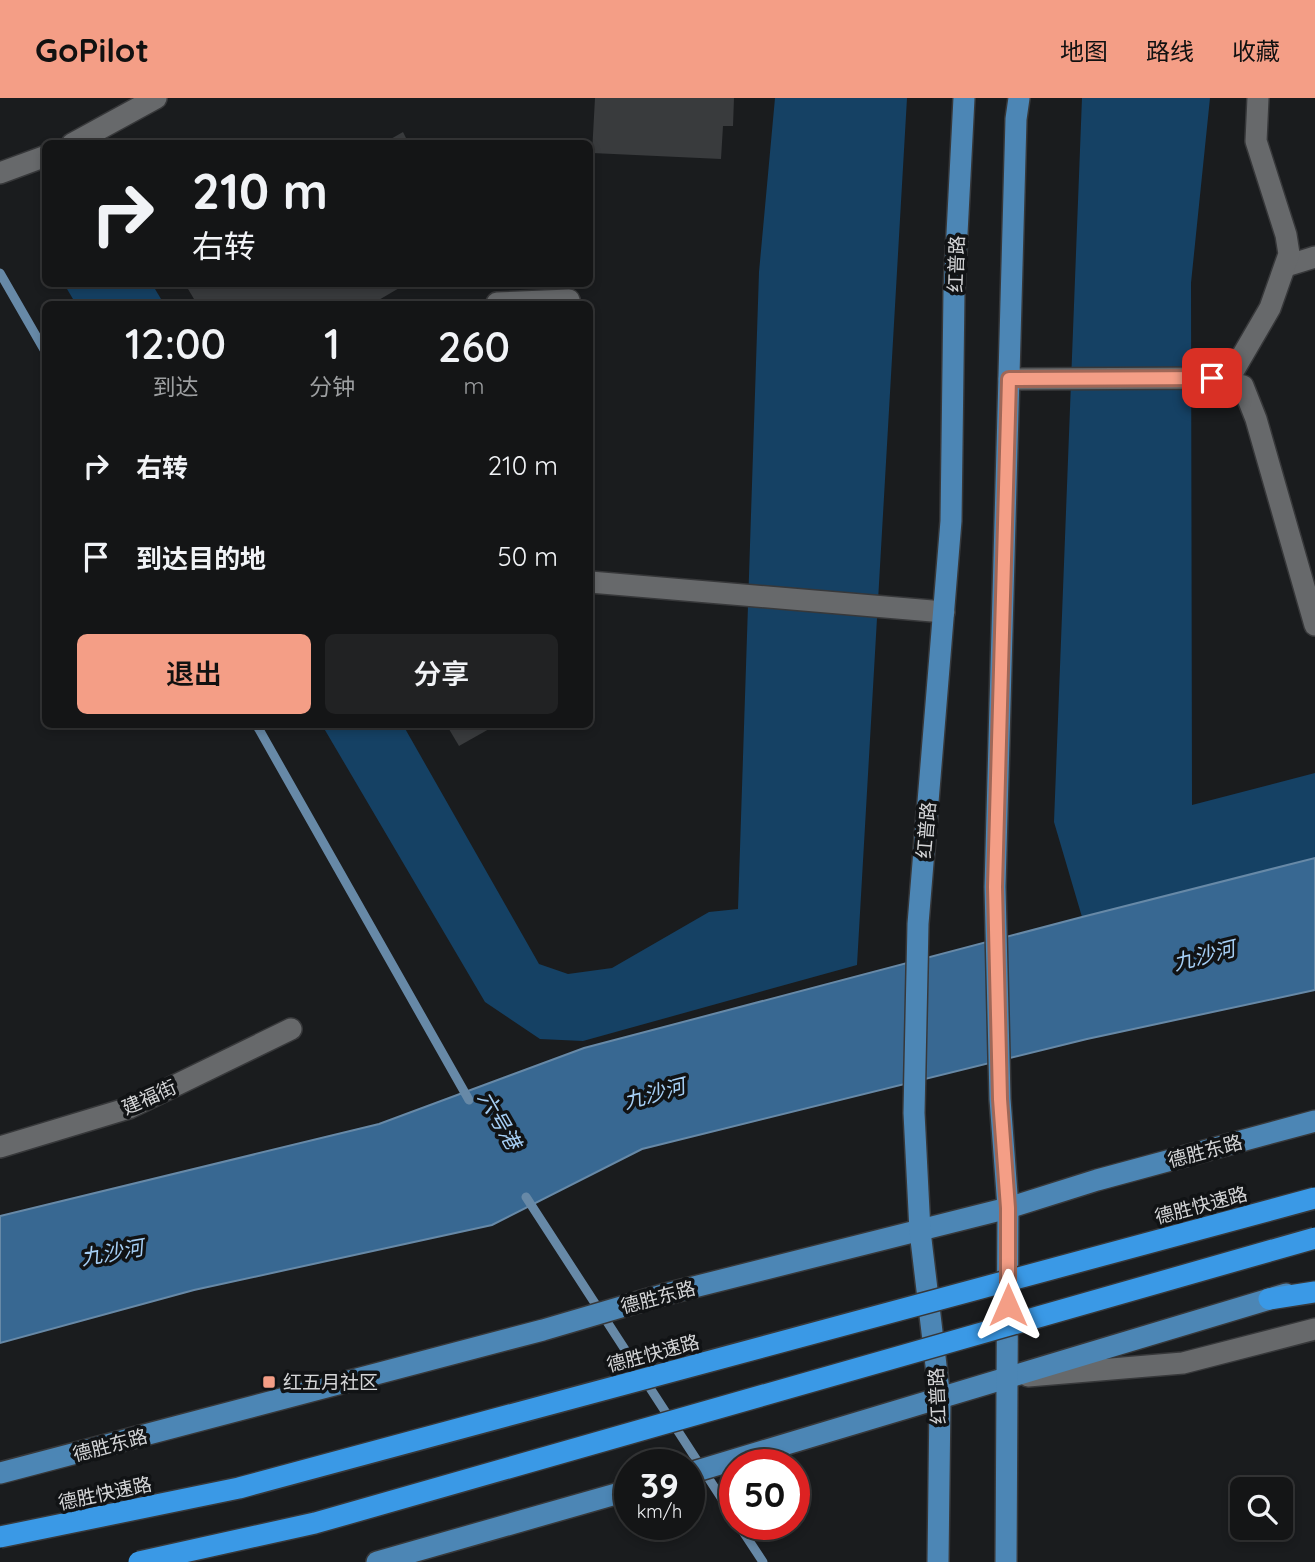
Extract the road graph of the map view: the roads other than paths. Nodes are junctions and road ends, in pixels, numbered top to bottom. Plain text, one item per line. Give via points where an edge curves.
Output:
1 (156, 98) edge
2 (964, 98) edge
3 (1019, 98) edge
4 (1258, 98) edge
5 (79, 140) edge
6 (42, 157) edge
7 (0, 173) edge
8 (1315, 257) edge
9 (1286, 266) junction
10 (545, 301) edge
11 (569, 301) edge
12 (1009, 379) junction
13 (1227, 382) junction
14 (593, 582) edge
15 (943, 612) junction
16 (1315, 625) edge
17 (292, 1029) dead end
18 (1315, 1121) edge
19 (0, 1147) edge
20 (1315, 1198) edge
21 (1008, 1208) junction
22 (920, 1231) junction
23 (1315, 1238) edge
24 (1315, 1286) edge
25 (1315, 1292) edge
26 (1269, 1299) junction
27 (1315, 1329) edge
28 (1008, 1378) junction
29 (940, 1398) junction
30 (705, 1470) edge
31 (0, 1473) edge
32 (614, 1495) edge
33 (0, 1537) edge
34 (139, 1562) edge
35 (377, 1562) edge
36 (938, 1562) edge
37 (1006, 1562) edge

1 - 5 street
2 - 15 main road, 红普路 via 954,292 951,521
3 - 12 main road
4 - 9 street via 1256,141 1286,235
6 - 7 street
8 - 9 street
9 - 13 street via 1270,308
10 - 11 street
12 - 13 street via 1212,378
12 - 21 main road via 995,887 1000,1099
13 - 16 street via 1243,386 1256,419
14 - 15 street
15 - 22 main road, 红普路 via 918,923 914,1113
17 - 19 street, 建福街 via 129,1108
18 - 21 main road, 德胜东路
20 - 33 highway, 德胜快速路, bridge via 239,1488
21 - 22 main road, 德胜东路
21 - 28 main road
22 - 29 main road, 红普路
22 - 31 main road, 德胜东路 via 662,1295
23 - 34 highway, bridge via 315,1523
24 - 26 main road
25 - 26 highway
26 - 28 main road
27 - 28 street via 1183,1363
28 - 29 main road
28 - 37 main road
29 - 30 main road
29 - 36 main road, 红普路
32 - 35 main road

